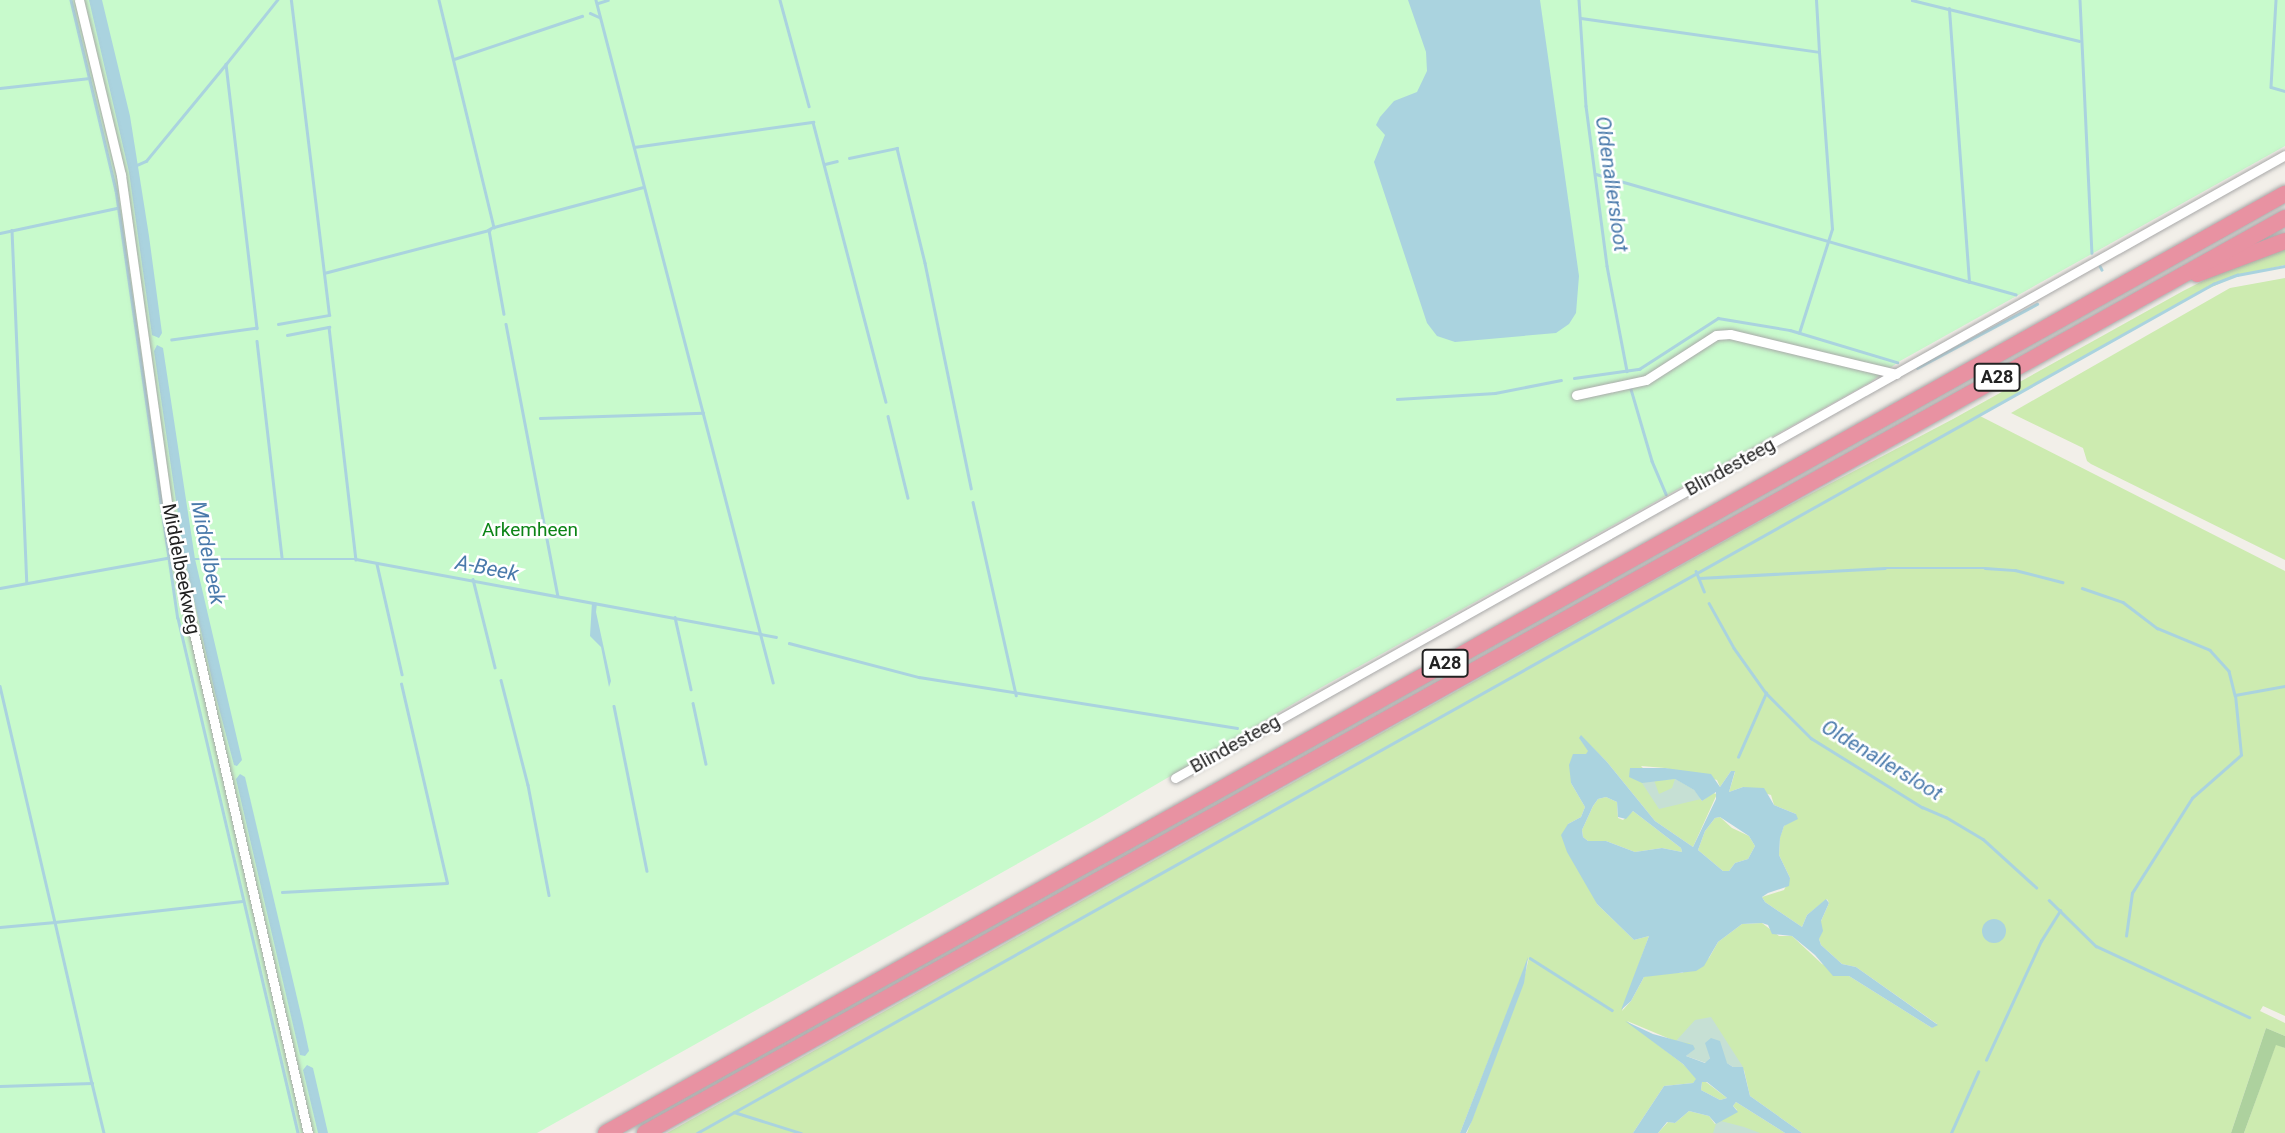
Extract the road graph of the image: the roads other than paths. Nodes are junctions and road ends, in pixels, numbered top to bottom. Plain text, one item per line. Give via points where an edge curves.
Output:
1 (79, 0) edge
2 (2285, 155) edge
3 (2285, 194) edge
4 (2285, 218) edge
5 (2285, 242) edge
6 (2164, 284) junction
7 (1896, 374) junction
8 (1576, 395) dead end
9 (1174, 778) dead end
10 (308, 1133) edge
11 (606, 1133) edge
12 (645, 1133) edge

1 - 10 street, Middelbeekweg via 121,175 172,537
2 - 7 street, Blindesteeg
3 - 11 highway, A28
4 - 6 highway, A28
5 - 6 highway, A28
6 - 12 highway, A28
7 - 8 street via 1730,334 1716,335 1646,380
7 - 9 street, Blindesteeg

